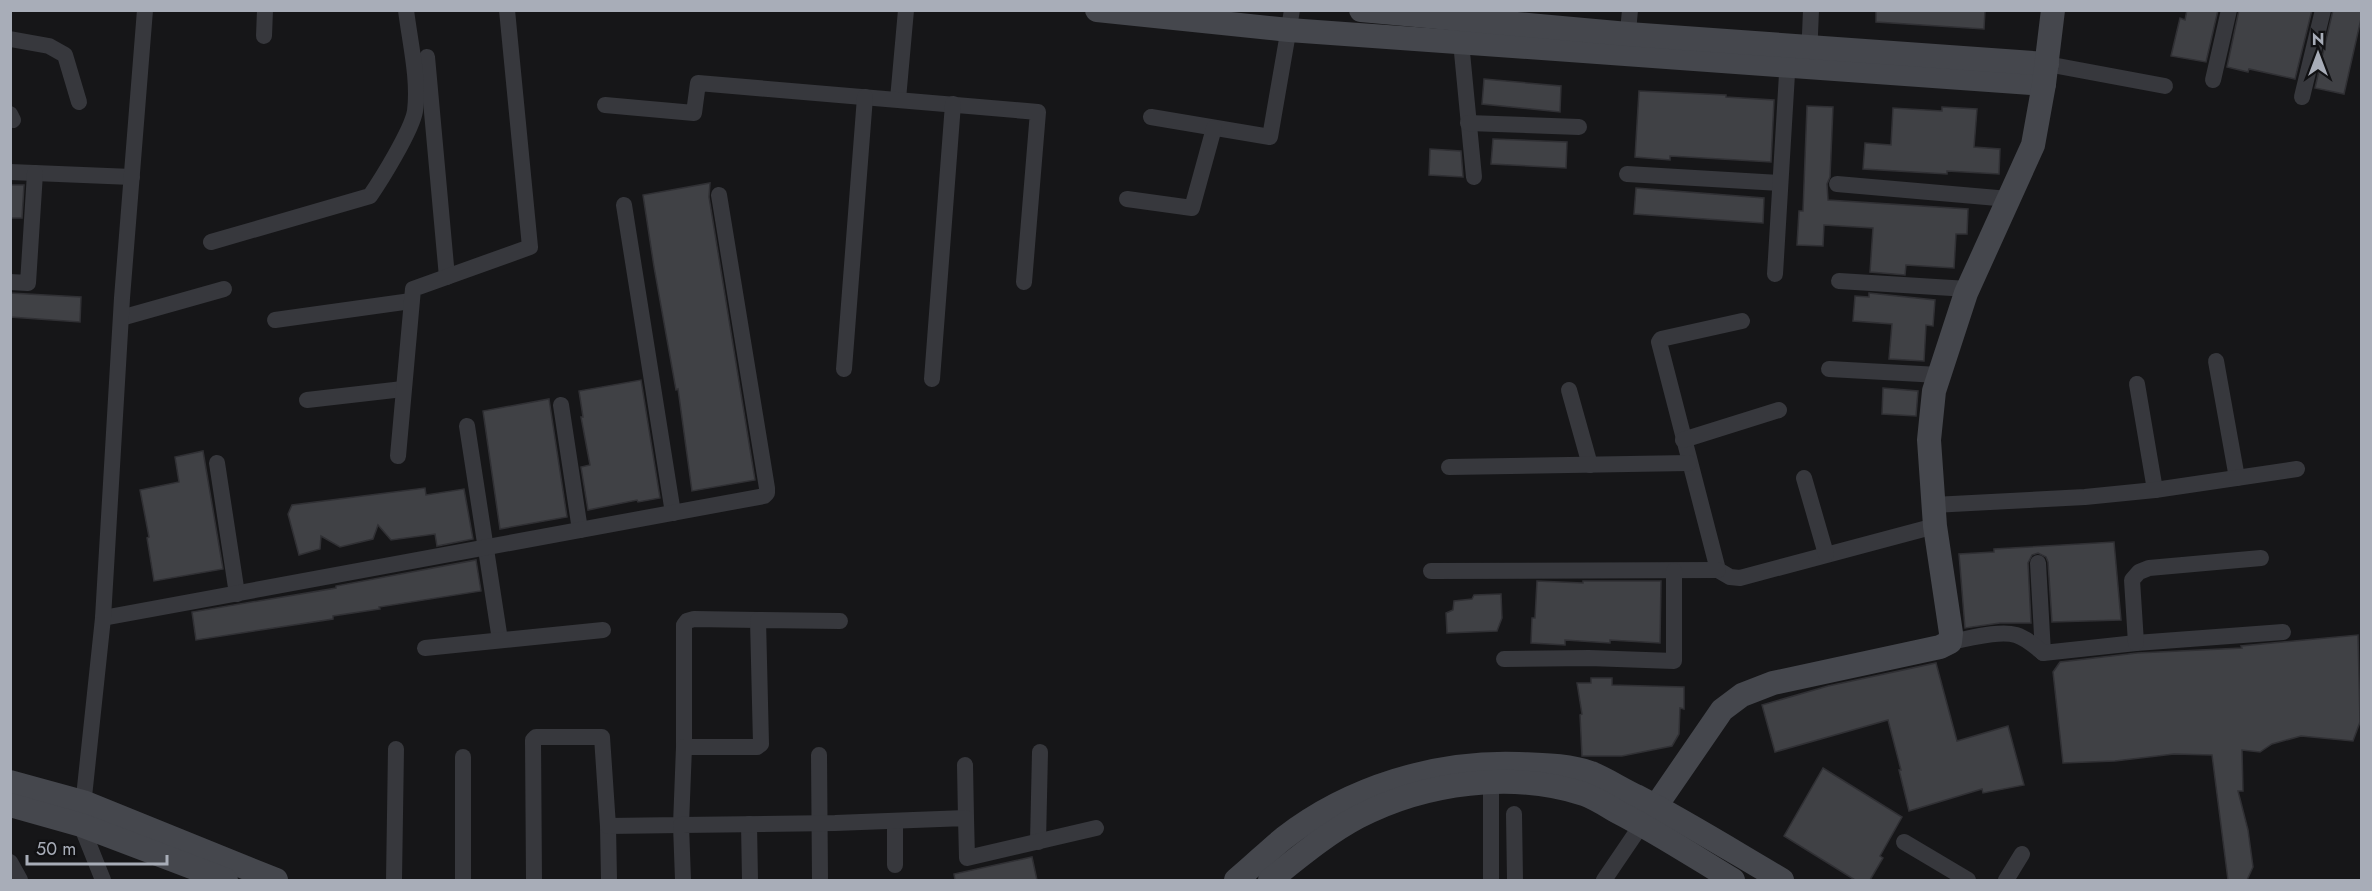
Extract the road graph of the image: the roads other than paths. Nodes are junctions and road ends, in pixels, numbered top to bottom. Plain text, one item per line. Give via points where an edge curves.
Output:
1 (145, 10) edge
2 (265, 10) edge
3 (406, 10) edge
4 (507, 10) edge
5 (906, 10) edge
6 (1097, 10) edge
7 (1361, 10) edge
8 (1812, 10) edge
9 (2053, 10) edge
10 (2229, 10) edge
11 (2323, 10) edge
12 (1479, 16) edge
13 (1290, 20) edge
14 (1628, 32) edge
15 (264, 36) dead end
16 (10, 39) edge
17 (1461, 42) junction
18 (1798, 56) junction
19 (427, 57) dead end
20 (2045, 74) junction
21 (2213, 80) dead end
22 (2164, 86) dead end
23 (865, 97) junction
24 (2302, 97) dead end
25 (898, 99) junction
26 (79, 102) dead end
27 (952, 104) junction
28 (605, 105) dead end
29 (1151, 117) dead end
30 (1468, 123) junction
31 (1579, 127) dead end
32 (1214, 128) junction
33 (10, 172) edge
34 (35, 173) junction
35 (1627, 174) dead end
36 (132, 177) junction
37 (1473, 177) dead end
38 (1780, 183) junction
39 (1838, 184) dead end
40 (719, 195) dead end
41 (1127, 199) dead end
42 (2009, 199) junction
43 (624, 205) dead end
44 (211, 242) dead end
45 (1775, 274) dead end
46 (447, 277) junction
47 (1839, 281) dead end
48 (10, 282) edge
49 (1024, 282) dead end
50 (224, 289) dead end
51 (1968, 289) junction
52 (411, 301) junction
53 (121, 318) junction
54 (275, 320) dead end
55 (1742, 321) dead end
56 (2216, 361) dead end
57 (844, 369) dead end
58 (1829, 369) dead end
59 (1940, 375) junction
60 (932, 379) dead end
61 (2138, 384) dead end
62 (403, 389) junction
63 (1569, 390) dead end
64 (307, 400) dead end
65 (561, 405) dead end
66 (1779, 410) dead end
67 (467, 426) dead end
68 (1683, 440) junction
69 (398, 456) dead end
70 (217, 463) dead end
71 (1689, 463) junction
72 (1590, 465) junction
73 (1449, 467) dead end
74 (2297, 469) dead end
75 (1804, 478) dead end
76 (2237, 478) junction
77 (2155, 490) junction
78 (673, 513) junction
79 (1934, 516) junction
80 (580, 531) junction
81 (485, 548) junction
82 (1826, 554) junction
83 (2261, 558) dead end
84 (2038, 563) dead end
85 (1718, 570) junction
86 (1431, 571) dead end
87 (1674, 571) junction
88 (237, 594) junction
89 (103, 618) junction
90 (758, 620) junction
91 (840, 621) dead end
92 (603, 630) dead end
93 (2283, 632) dead end
94 (500, 640) junction
95 (1950, 642) junction
96 (2136, 643) junction
97 (426, 648) dead end
98 (2043, 653) junction
99 (1504, 659) dead end
100 (684, 747) junction
101 (396, 749) dead end
102 (1040, 752) dead end
103 (819, 755) dead end
104 (463, 756) dead end
105 (966, 765) dead end
106 (1491, 773) junction
107 (10, 782) edge
108 (10, 804) edge
109 (82, 813) junction
110 (1514, 814) dead end
111 (1649, 815) junction
112 (966, 818) junction
113 (896, 821) junction
114 (748, 824) junction
115 (819, 824) junction
116 (681, 825) junction
117 (608, 826) junction
118 (1096, 828) dead end
119 (1038, 842) junction
120 (1904, 842) dead end
121 (2022, 854) dead end
122 (10, 862) edge
123 (896, 865) dead end
124 (224, 875) edge
125 (20, 880) edge
126 (103, 880) edge
127 (276, 880) edge
128 (394, 880) edge
129 (463, 880) edge
130 (534, 880) edge
131 (609, 880) edge
132 (683, 880) edge
133 (750, 880) edge
134 (820, 880) edge
135 (1236, 880) edge
136 (1270, 880) edge
137 (1491, 880) edge
138 (1515, 880) edge
139 (1604, 880) edge
140 (1733, 880) edge
141 (1782, 880) edge
142 (1968, 880) edge
143 (2006, 880) edge

1 - 36 street
2 - 15 street
3 - 44 street via 415,113 370,196
4 - 46 street via 530,247
5 - 25 street
6 - 13 street
7 - 12 street
8 - 18 street
9 - 20 street
10 - 21 street
11 - 24 street
12 - 14 street
13 - 17 street
13 - 32 street via 1270,137
14 - 17 street
14 - 18 street
16 - 26 street via 49,46 65,55
17 - 30 street
18 - 20 street
18 - 38 street
19 - 46 street
20 - 22 street
20 - 42 street via 2032,145
23 - 25 street
23 - 28 street via 698,83 694,113
23 - 57 street
25 - 27 street
27 - 49 street via 1038,112
27 - 60 street
29 - 32 street
30 - 31 street
30 - 37 street
32 - 41 street via 1192,208
33 - 34 street
34 - 36 street
34 - 48 street via 28,283
35 - 38 street
36 - 53 street
38 - 45 street
39 - 42 street
40 - 78 street via 767,493
42 - 51 street
43 - 78 street
46 - 52 street via 415,287
47 - 51 street
50 - 53 street
51 - 59 street
52 - 54 street
52 - 62 street
53 - 89 street
55 - 68 street via 1659,342
56 - 76 street
58 - 59 street
59 - 79 street via 1934,391 1929,440
61 - 77 street
62 - 64 street
62 - 69 street
63 - 72 street
65 - 80 street
66 - 68 street
67 - 81 street
68 - 71 street
70 - 88 street
71 - 72 street
71 - 85 street
72 - 73 street
74 - 76 street
75 - 82 street
76 - 77 street
77 - 79 street
78 - 80 street
79 - 82 street
79 - 95 street
80 - 81 street
81 - 88 street
81 - 94 street
82 - 85 street via 1740,578
83 - 96 street via 2139,572 2132,580
84 - 98 street
85 - 87 street
86 - 87 street
87 - 99 street via 1674,661
88 - 89 street
89 - 109 street
90 - 91 street
90 - 100 street via 694,619 684,625
90 - 100 street via 761,744
92 - 94 street
93 - 96 street
94 - 97 street
95 - 98 street via 2014,634
95 - 111 street via 1773,682 1742,695 1722,710
96 - 98 street
100 - 116 street
101 - 128 street
102 - 119 street
103 - 115 street
104 - 129 street
105 - 112 street
106 - 111 street via 1586,795
106 - 135 street via 1442,770 1363,792 1328,809 1285,838
106 - 136 street via 1359,817 1328,835
106 - 137 street
107 - 109 street
108 - 109 street
109 - 124 street
109 - 126 street
110 - 138 street
111 - 139 street
111 - 140 street
111 - 141 street
112 - 113 street
112 - 119 street via 967,858
113 - 115 street
113 - 123 street
114 - 115 street
114 - 116 street
114 - 133 street
115 - 134 street
116 - 117 street
116 - 132 street
117 - 130 street via 602,737 536,737
117 - 131 street
118 - 119 street
120 - 142 street
121 - 143 street
122 - 125 street
124 - 127 street

